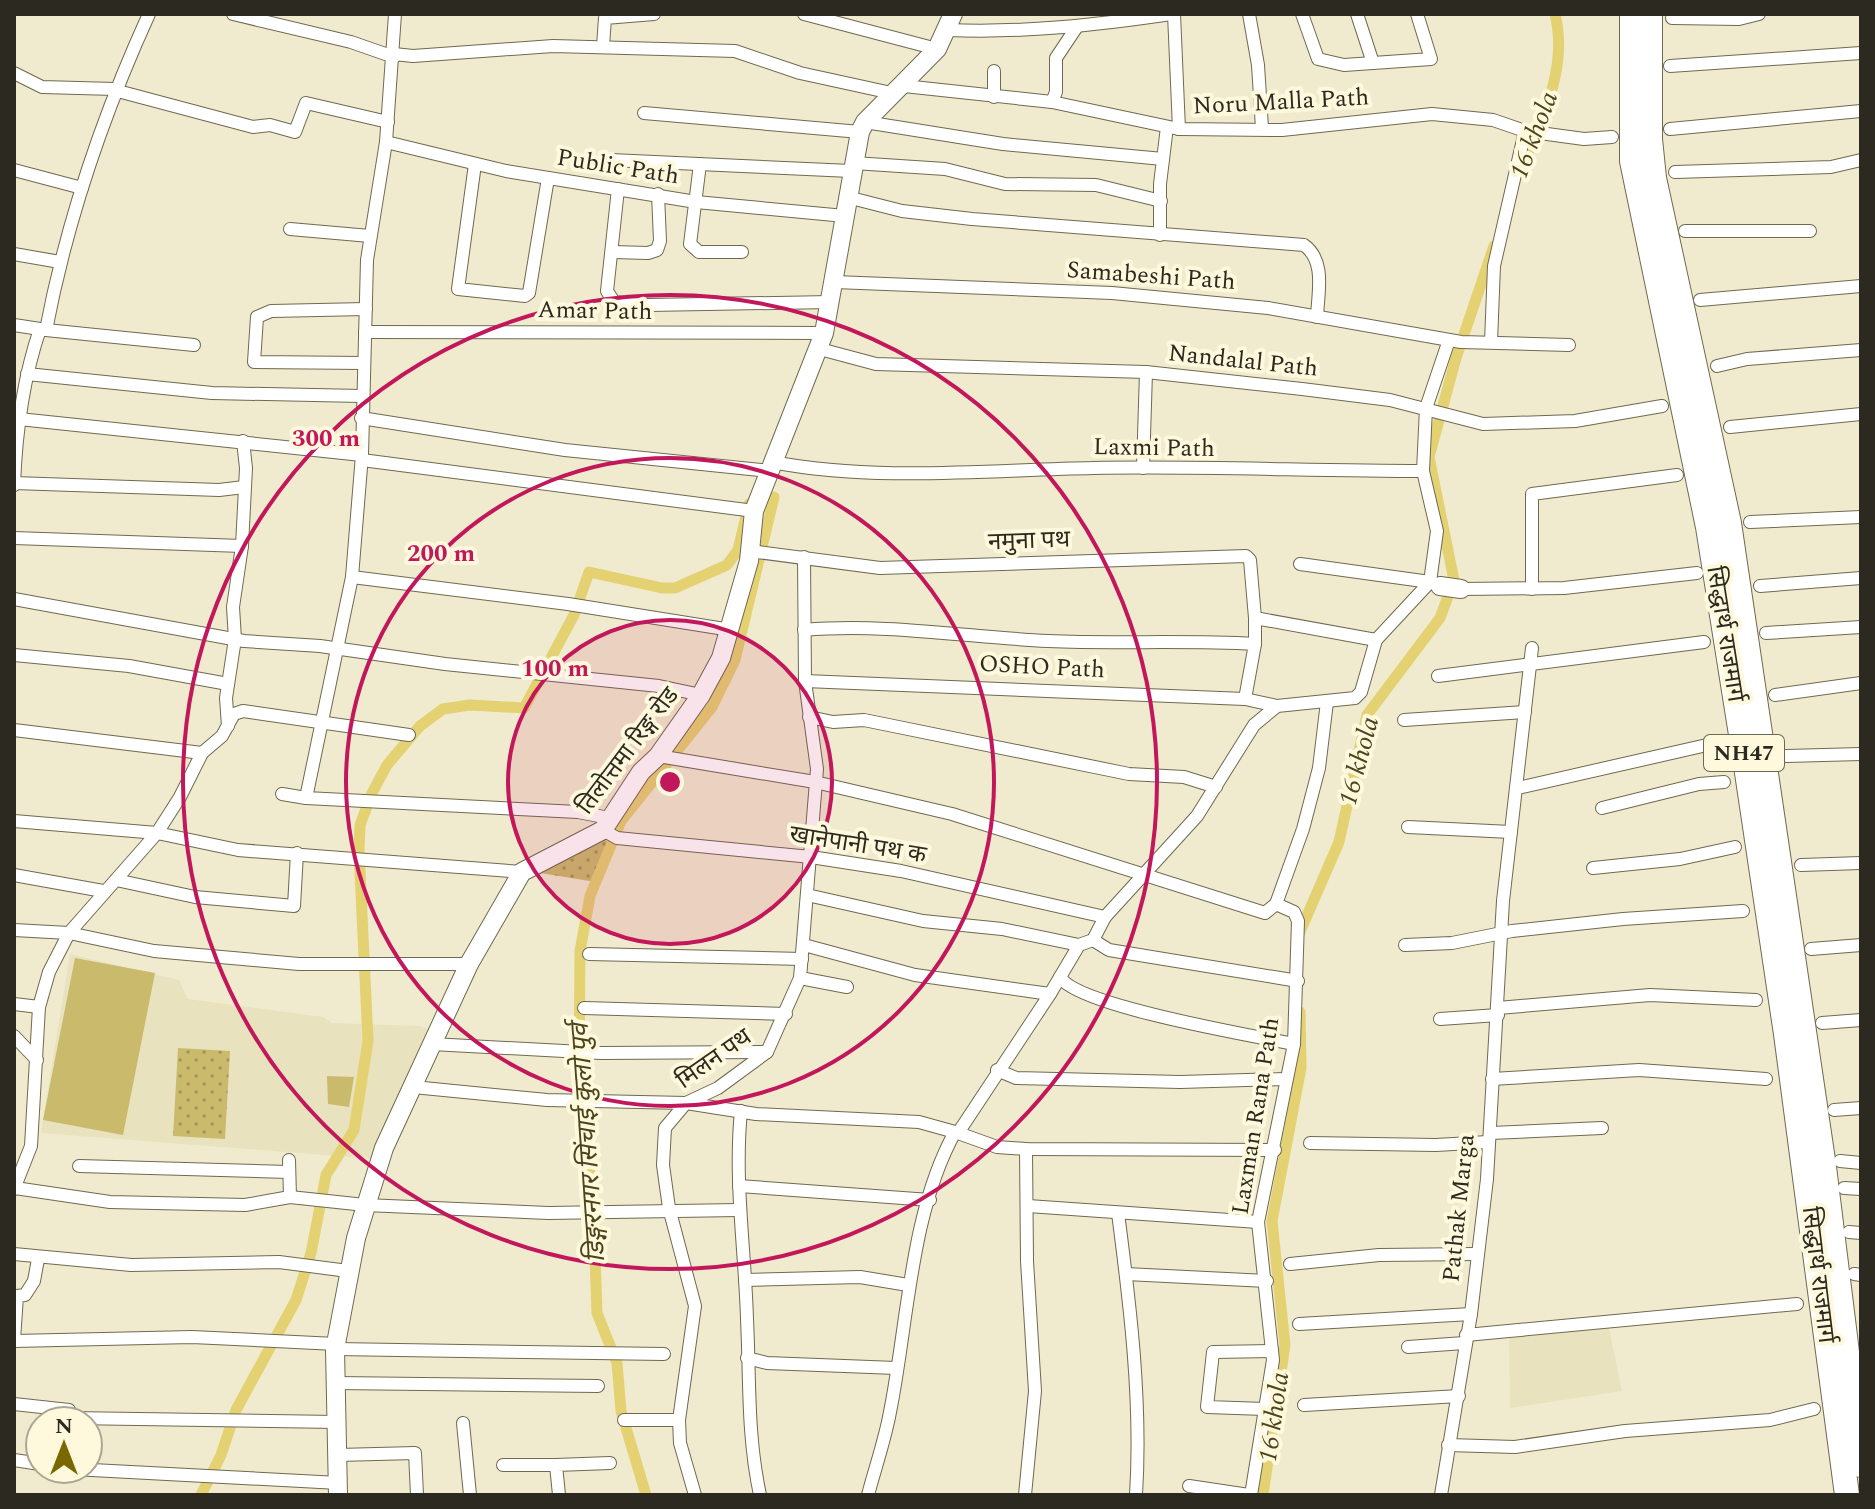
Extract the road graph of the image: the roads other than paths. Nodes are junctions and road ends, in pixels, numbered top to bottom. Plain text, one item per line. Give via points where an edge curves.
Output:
1 (149, 14) edge
2 (233, 14) edge
3 (395, 14) edge
4 (654, 14) edge
5 (804, 14) edge
6 (1069, 14) edge
7 (1173, 14) edge
8 (1249, 14) edge
9 (1302, 14) edge
10 (1357, 14) edge
11 (1417, 14) edge
12 (1632, 14) edge
13 (1759, 14) edge
14 (1661, 16) edge
15 (950, 22) edge
16 (1073, 28) junction
17 (603, 46) junction
18 (937, 49) junction
19 (1861, 53) edge
20 (394, 55) junction
21 (1373, 63) junction
22 (1670, 66) dead end
23 (994, 71) dead end
24 (14, 73) edge
25 (115, 89) junction
26 (900, 90) junction
27 (994, 97) junction
28 (1052, 102) junction
29 (1861, 111) edge
30 (644, 113) dead end
31 (388, 122) junction
32 (863, 127) junction
33 (1173, 128) junction
34 (1262, 128) junction
35 (1670, 129) dead end
36 (1525, 131) junction
37 (1612, 137) dead end
38 (386, 142) junction
39 (1163, 159) junction
40 (611, 160) dead end
41 (1861, 160) edge
42 (475, 164) junction
43 (700, 164) junction
44 (852, 167) junction
45 (14, 170) edge
46 (1675, 172) dead end
47 (548, 178) junction
48 (82, 188) junction
49 (618, 189) junction
50 (658, 194) junction
51 (1161, 201) junction
52 (696, 202) junction
53 (846, 207) junction
54 (290, 229) dead end
55 (1685, 231) dead end
56 (1810, 231) dead end
57 (1160, 235) junction
58 (370, 236) junction
59 (613, 252) junction
60 (742, 252) dead end
61 (14, 254) edge
62 (60, 262) junction
63 (835, 282) junction
64 (1861, 286) edge
65 (1700, 300) dead end
66 (831, 302) junction
67 (366, 309) junction
68 (1317, 317) junction
69 (14, 325) edge
70 (43, 329) junction
71 (365, 332) junction
72 (820, 341) junction
73 (1455, 341) junction
74 (1491, 342) junction
75 (194, 345) dead end
76 (1569, 345) dead end
77 (1861, 350) edge
78 (364, 363) junction
79 (1717, 366) dead end
80 (1146, 372) junction
81 (22, 382) edge
82 (362, 396) junction
83 (1662, 406) dead end
84 (1426, 408) junction
85 (1861, 414) edge
86 (361, 418) junction
87 (19, 419) junction
88 (1730, 427) dead end
89 (243, 441) junction
90 (362, 458) junction
91 (771, 467) junction
92 (1143, 468) junction
93 (1423, 471) junction
94 (1677, 475) dead end
95 (14, 484) edge
96 (244, 487) junction
97 (754, 510) junction
98 (1861, 517) edge
99 (1750, 522) dead end
100 (14, 538) edge
101 (242, 546) junction
102 (751, 551) junction
103 (804, 557) junction
104 (1300, 564) dead end
105 (1697, 573) dead end
106 (352, 577) junction
107 (1861, 578) edge
108 (1435, 584) junction
109 (1760, 586) dead end
110 (1461, 589) joint
111 (1532, 589) junction
112 (14, 599) edge
113 (1255, 618) junction
114 (1861, 627) edge
115 (731, 630) junction
116 (804, 630) junction
117 (1766, 633) dead end
118 (235, 639) junction
119 (1376, 640) junction
120 (1704, 642) dead end
121 (1255, 644) junction
122 (338, 648) junction
123 (1532, 648) dead end
124 (14, 655) edge
125 (1528, 665) junction
126 (1438, 676) dead end
127 (805, 681) junction
128 (1861, 683) edge
129 (228, 684) junction
130 (701, 695) junction
131 (1775, 695) dead end
132 (1245, 699) junction
133 (1327, 702) junction
134 (1277, 706) junction
135 (1525, 712) junction
136 (809, 717) junction
137 (1404, 720) dead end
138 (321, 722) junction
139 (228, 726) junction
140 (14, 730) edge
141 (409, 735) dead end
142 (1720, 742) dead end
143 (202, 753) junction
144 (1861, 754) edge
145 (658, 756) junction
146 (1786, 756) dead end
147 (815, 782) junction
148 (1724, 782) dead end
149 (1216, 787) junction
150 (1518, 788) junction
151 (282, 794) dead end
152 (306, 798) junction
153 (1602, 808) dead end
154 (14, 821) edge
155 (1408, 827) dead end
156 (609, 829) junction
157 (1511, 832) junction
158 (157, 833) junction
159 (1735, 847) dead end
160 (297, 853) junction
161 (811, 857) junction
162 (1861, 863) edge
163 (1801, 865) dead end
164 (1593, 868) dead end
165 (522, 872) junction
166 (14, 875) edge
167 (1146, 875) junction
168 (116, 880) junction
169 (103, 891) junction
170 (807, 895) junction
171 (1276, 904) junction
172 (1743, 911) dead end
173 (1105, 917) junction
174 (1507, 929) junction
175 (14, 930) edge
176 (69, 933) junction
177 (1093, 940) junction
178 (804, 945) junction
179 (1079, 945) junction
180 (1405, 945) dead end
181 (1861, 945) edge
182 (1811, 949) dead end
183 (589, 954) dead end
184 (802, 959) junction
185 (469, 964) junction
186 (1060, 977) junction
187 (800, 978) junction
188 (1298, 981) junction
189 (847, 987) dead end
190 (1050, 994) junction
191 (1756, 1000) dead end
192 (14, 1004) edge
193 (39, 1007) junction
194 (584, 1008) dead end
195 (1498, 1012) junction
196 (786, 1014) junction
197 (1440, 1019) dead end
198 (1861, 1020) edge
199 (1822, 1023) dead end
200 (14, 1036) edge
201 (432, 1044) junction
202 (1294, 1044) junction
203 (767, 1052) junction
204 (37, 1060) junction
205 (997, 1070) junction
206 (1285, 1079) junction
207 (1492, 1079) junction
208 (1766, 1079) dead end
209 (413, 1087) junction
210 (686, 1103) junction
211 (1861, 1108) edge
212 (1834, 1110) dead end
213 (741, 1111) junction
214 (1602, 1128) dead end
215 (956, 1133) junction
216 (1489, 1137) junction
217 (1310, 1143) dead end
218 (1026, 1149) junction
219 (1275, 1150) junction
220 (1840, 1161) dead end
221 (1861, 1163) edge
222 (79, 1166) dead end
223 (739, 1186) junction
224 (14, 1188) edge
225 (1844, 1188) dead end
226 (1861, 1189) edge
227 (294, 1197) junction
228 (930, 1200) junction
229 (365, 1205) junction
230 (1028, 1206) junction
231 (669, 1208) junction
232 (739, 1210) junction
233 (1118, 1213) junction
234 (1258, 1222) junction
235 (14, 1254) edge
236 (1477, 1254) junction
237 (38, 1259) junction
238 (1290, 1264) dead end
239 (348, 1271) junction
240 (1126, 1274) junction
241 (745, 1280) junction
242 (1267, 1281) junction
243 (908, 1285) junction
244 (1797, 1304) dead end
245 (1471, 1314) junction
246 (1299, 1324) dead end
247 (1465, 1339) junction
248 (14, 1340) edge
249 (335, 1347) junction
250 (1408, 1347) dead end
251 (1272, 1351) junction
252 (664, 1354) dead end
253 (747, 1358) junction
254 (896, 1368) junction
255 (335, 1383) junction
256 (598, 1386) dead end
257 (1459, 1396) junction
258 (14, 1404) edge
259 (1304, 1405) dead end
260 (1265, 1409) junction
261 (1814, 1409) dead end
262 (624, 1420) dead end
263 (679, 1420) junction
264 (337, 1422) junction
265 (463, 1423) dead end
266 (1448, 1445) junction
267 (338, 1455) junction
268 (610, 1463) dead end
269 (503, 1465) dead end
270 (556, 1465) junction
271 (1861, 1465) edge
272 (104, 1471) edge
273 (1189, 1486) dead end
274 (339, 1489) edge
275 (417, 1495) edge
276 (470, 1495) edge
277 (559, 1495) edge
278 (695, 1495) edge
279 (760, 1495) edge
280 (868, 1495) edge
281 (1025, 1495) edge
282 (1136, 1495) edge
283 (1250, 1495) edge
284 (1441, 1495) edge
285 (1847, 1495) edge

1 - 25 street
2 - 20 street, Noru Malla Path
3 - 20 street
4 - 17 street via 605,18
5 - 18 street
6 - 16 street
7 - 16 street
7 - 33 street
8 - 34 street
9 - 21 street via 1320,61
10 - 21 street
11 - 21 street via 1431,59
12 - 285 highway, सिद्धार्थ राजमार्ग / NH47 via 1632,161 1708,527 1786,1034
13 - 14 street via 1739,19
14 - 271 highway, सिद्धार्थ राजमार्ग / NH47 via 1650,123 1654,178 1729,523 1824,1167
15 - 16 street via 994,32
15 - 18 street
16 - 28 street via 1056,58
17 - 20 street, Noru Malla Path
17 - 26 street, Noru Malla Path via 746,53 800,73
18 - 26 street
19 - 22 street
20 - 31 street
23 - 27 street
24 - 25 street via 42,87
25 - 31 street via 253,127 295,132 306,103
25 - 48 street
26 - 27 street, Noru Malla Path
26 - 32 street
27 - 28 street, Noru Malla Path
28 - 33 street, Noru Malla Path
29 - 35 street
30 - 32 street
31 - 38 street
32 - 39 street
32 - 44 street, तिलोत्तमा रिङ्ग रोड
33 - 34 street, Noru Malla Path
33 - 39 street
34 - 36 street, Noru Malla Path via 1432,114 1493,120
36 - 37 street, Noru Malla Path
36 - 74 street via 1494,266
38 - 42 street, Public Path
38 - 58 street
39 - 51 street
40 - 43 street
41 - 46 street via 1831,167
42 - 47 street, Public Path
42 - 47 street via 458,289 529,293
43 - 44 street
43 - 52 street
44 - 51 street via 945,169 1005,184 1096,185
44 - 53 street, तिलोत्तमा रिङ्ग रोड
45 - 48 street
47 - 49 street, Public Path
48 - 62 street
49 - 50 street, Public Path
49 - 59 street
50 - 52 street, Public Path
50 - 59 street via 657,250
51 - 57 street
52 - 53 street, Public Path
52 - 60 street via 690,244 694,252
53 - 57 street, Public Path
53 - 63 street, तिलोत्तमा रिङ्ग रोड
54 - 58 street
55 - 56 street
57 - 68 street, Public Path via 1304,245 1315,253
58 - 67 street
59 - 66 street via 607,291 614,302
61 - 62 street
62 - 70 street
63 - 66 street, तिलोत्तमा रिङ्ग रोड
63 - 68 street, Samabeshi Path via 1112,293
64 - 65 street
66 - 72 street, तिलोत्तमा रिङ्ग रोड
67 - 71 street
67 - 78 street via 271,311 257,317 254,362
68 - 73 street, Samabeshi Path
69 - 70 street
70 - 75 street
70 - 81 street
71 - 72 street, Amar Path
71 - 78 street
72 - 80 street, Nandalal Path via 876,364
72 - 91 street, तिलोत्तमा रिङ्ग रोड
73 - 74 street, Samabeshi Path
73 - 84 street
74 - 76 street, Samabeshi Path
77 - 79 street
78 - 82 street
80 - 84 street, Nandalal Path
80 - 92 street
81 - 82 street
81 - 87 street
82 - 86 street
83 - 84 street, Nandalal Path via 1575,421 1483,424
84 - 93 street
85 - 88 street
86 - 90 street
86 - 91 street, Laxmi Path via 565,450
87 - 89 street
87 - 95 street
89 - 90 street
89 - 96 street
90 - 97 street
90 - 106 street
91 - 92 street, Laxmi Path via 867,472
91 - 97 street, तिलोत्तमा रिङ्ग रोड
92 - 93 street, Laxmi Path
93 - 108 street via 1437,531
94 - 111 street via 1532,494
95 - 96 street
96 - 101 street
97 - 102 street, तिलोत्तमा रिङ्ग रोड
98 - 99 street
100 - 101 street
101 - 118 street via 233,607
102 - 103 street, नमुना पथ
102 - 115 street, तिलोत्तमा रिङ्ग रोड
103 - 113 street, नमुना पथ via 880,568 1246,556
103 - 116 street, मिलन पथ
104 - 108 street
105 - 111 street
106 - 115 street
106 - 122 street
107 - 109 street
108 - 110 street
108 - 119 street
110 - 111 street
112 - 118 street
113 - 119 street
113 - 121 street
114 - 117 street
115 - 130 street, तिलोत्तमा रिङ्ग रोड
116 - 121 street via 854,627 1044,640
116 - 127 street, मिलन पथ
118 - 122 street
118 - 129 street
119 - 133 street, OSHO Path via 1361,692 1344,702
120 - 125 street
121 - 132 street
122 - 130 street
122 - 138 street
123 - 125 street, Pathak Marga
124 - 129 street via 129,666
125 - 126 street
125 - 135 street, Pathak Marga
127 - 132 street, OSHO Path
127 - 136 street, मिलन पथ
128 - 131 street
129 - 139 street
130 - 145 street, तिलोत्तमा रिङ्ग रोड
132 - 134 street, OSHO Path
133 - 134 street, OSHO Path
133 - 171 street via 1319,768
134 - 149 street via 1254,725
135 - 137 street
135 - 150 street, Pathak Marga
136 - 147 street, मिलन पथ
136 - 149 street via 864,720
138 - 139 street via 243,711 234,714
138 - 141 street
138 - 152 street
139 - 143 street
140 - 143 street
142 - 150 street
143 - 158 street
144 - 146 street
145 - 147 street
145 - 156 street, तिलोत्तमा रिङ्ग रोड via 641,772
147 - 161 street, मिलन पथ
147 - 167 street via 952,814
148 - 153 street
149 - 167 street
150 - 157 street, Pathak Marga
151 - 152 street, खानेपानी पथ क
152 - 156 street, खानेपानी पथ क via 578,812
154 - 158 street
155 - 157 street
156 - 161 street, खानेपानी पथ क
156 - 165 street, तिलोत्तमा रिङ्ग रोड
157 - 174 street, Pathak Marga
158 - 160 street via 238,850
158 - 168 street
159 - 164 street
160 - 165 street
160 - 168 street via 294,906 195,897
161 - 170 street, मिलन पथ
161 - 173 street, खानेपानी पथ क via 901,871
162 - 163 street
165 - 185 street
166 - 169 street
167 - 171 street via 1265,913
167 - 173 street
168 - 169 street
169 - 176 street
170 - 178 street, मिलन पथ
170 - 179 street via 923,921 1002,929
171 - 188 street, Laxman Rana Path via 1294,912 1298,921
172 - 174 street
173 - 177 street
174 - 180 street via 1452,943
174 - 195 street, Pathak Marga
175 - 176 street
176 - 185 street via 154,951 364,966
176 - 193 street
177 - 179 street
177 - 188 street via 1109,950
178 - 184 street, मिलन पथ
178 - 190 street via 915,975
179 - 186 street
181 - 182 street
183 - 184 street
184 - 187 street, मिलन पथ
185 - 201 street
186 - 190 street
186 - 202 street via 1064,985 1087,997 1194,1026
187 - 189 street
187 - 196 street, मिलन पथ
188 - 202 street, Laxman Rana Path
190 - 205 street
191 - 195 street via 1650,995
192 - 193 street
193 - 204 street
194 - 196 street
195 - 197 street
195 - 207 street, Pathak Marga
196 - 203 street, मिलन पथ
198 - 199 street
200 - 204 street
201 - 203 street via 579,1052
201 - 209 street
202 - 206 street, Laxman Rana Path
203 - 210 street, मिलन पथ via 718,1088
204 - 224 street via 31,1146
205 - 206 street via 1016,1078
205 - 215 street
206 - 219 street, Laxman Rana Path
207 - 208 street via 1639,1070
207 - 216 street, Pathak Marga
209 - 210 street via 557,1101
209 - 229 street
210 - 213 street
210 - 231 street, मिलन पथ via 665,1128
211 - 212 street
213 - 215 street via 919,1122
213 - 223 street
214 - 216 street
215 - 218 street via 986,1145
215 - 228 street via 939,1161
216 - 217 street via 1436,1145
216 - 236 street, Pathak Marga
218 - 219 street
218 - 230 street
219 - 234 street, Laxman Rana Path
220 - 221 street
222 - 227 street via 289,1166
223 - 228 street
223 - 232 street
224 - 227 street via 110,1202 245,1205
225 - 226 street
227 - 229 street
228 - 243 street
229 - 231 street
229 - 239 street
230 - 233 street
230 - 281 street via 1035,1391
231 - 232 street
231 - 263 street, मिलन पथ via 695,1306
232 - 241 street
233 - 234 street
233 - 240 street
234 - 242 street, Laxman Rana Path
235 - 237 street
236 - 238 street via 1379,1255
236 - 245 street, Pathak Marga
237 - 239 street via 131,1265 279,1262
237 - 248 street via 34,1281 25,1295 17,1296
239 - 249 street
240 - 242 street
240 - 282 street via 1138,1449
241 - 243 street via 860,1277
241 - 253 street
242 - 251 street, Laxman Rana Path
243 - 254 street
244 - 247 street
245 - 246 street
245 - 247 street, Pathak Marga
247 - 250 street
247 - 257 street, Pathak Marga
248 - 249 street via 192,1337
249 - 252 street
249 - 255 street
251 - 260 street, Laxman Rana Path
251 - 260 street via 1213,1352 1207,1407
253 - 254 street
253 - 279 street via 749,1437
254 - 280 street
255 - 256 street
255 - 264 street
257 - 259 street
257 - 266 street, Pathak Marga
258 - 264 street via 69,1414
260 - 283 street, Laxman Rana Path
261 - 266 street via 1770,1420 1625,1431 1515,1447
262 - 263 street
263 - 278 street, मिलन पथ
264 - 267 street
265 - 276 street
266 - 284 street, Pathak Marga
267 - 274 street
267 - 275 street via 415,1453
268 - 270 street
269 - 270 street
270 - 277 street
272 - 274 street
273 - 283 street

